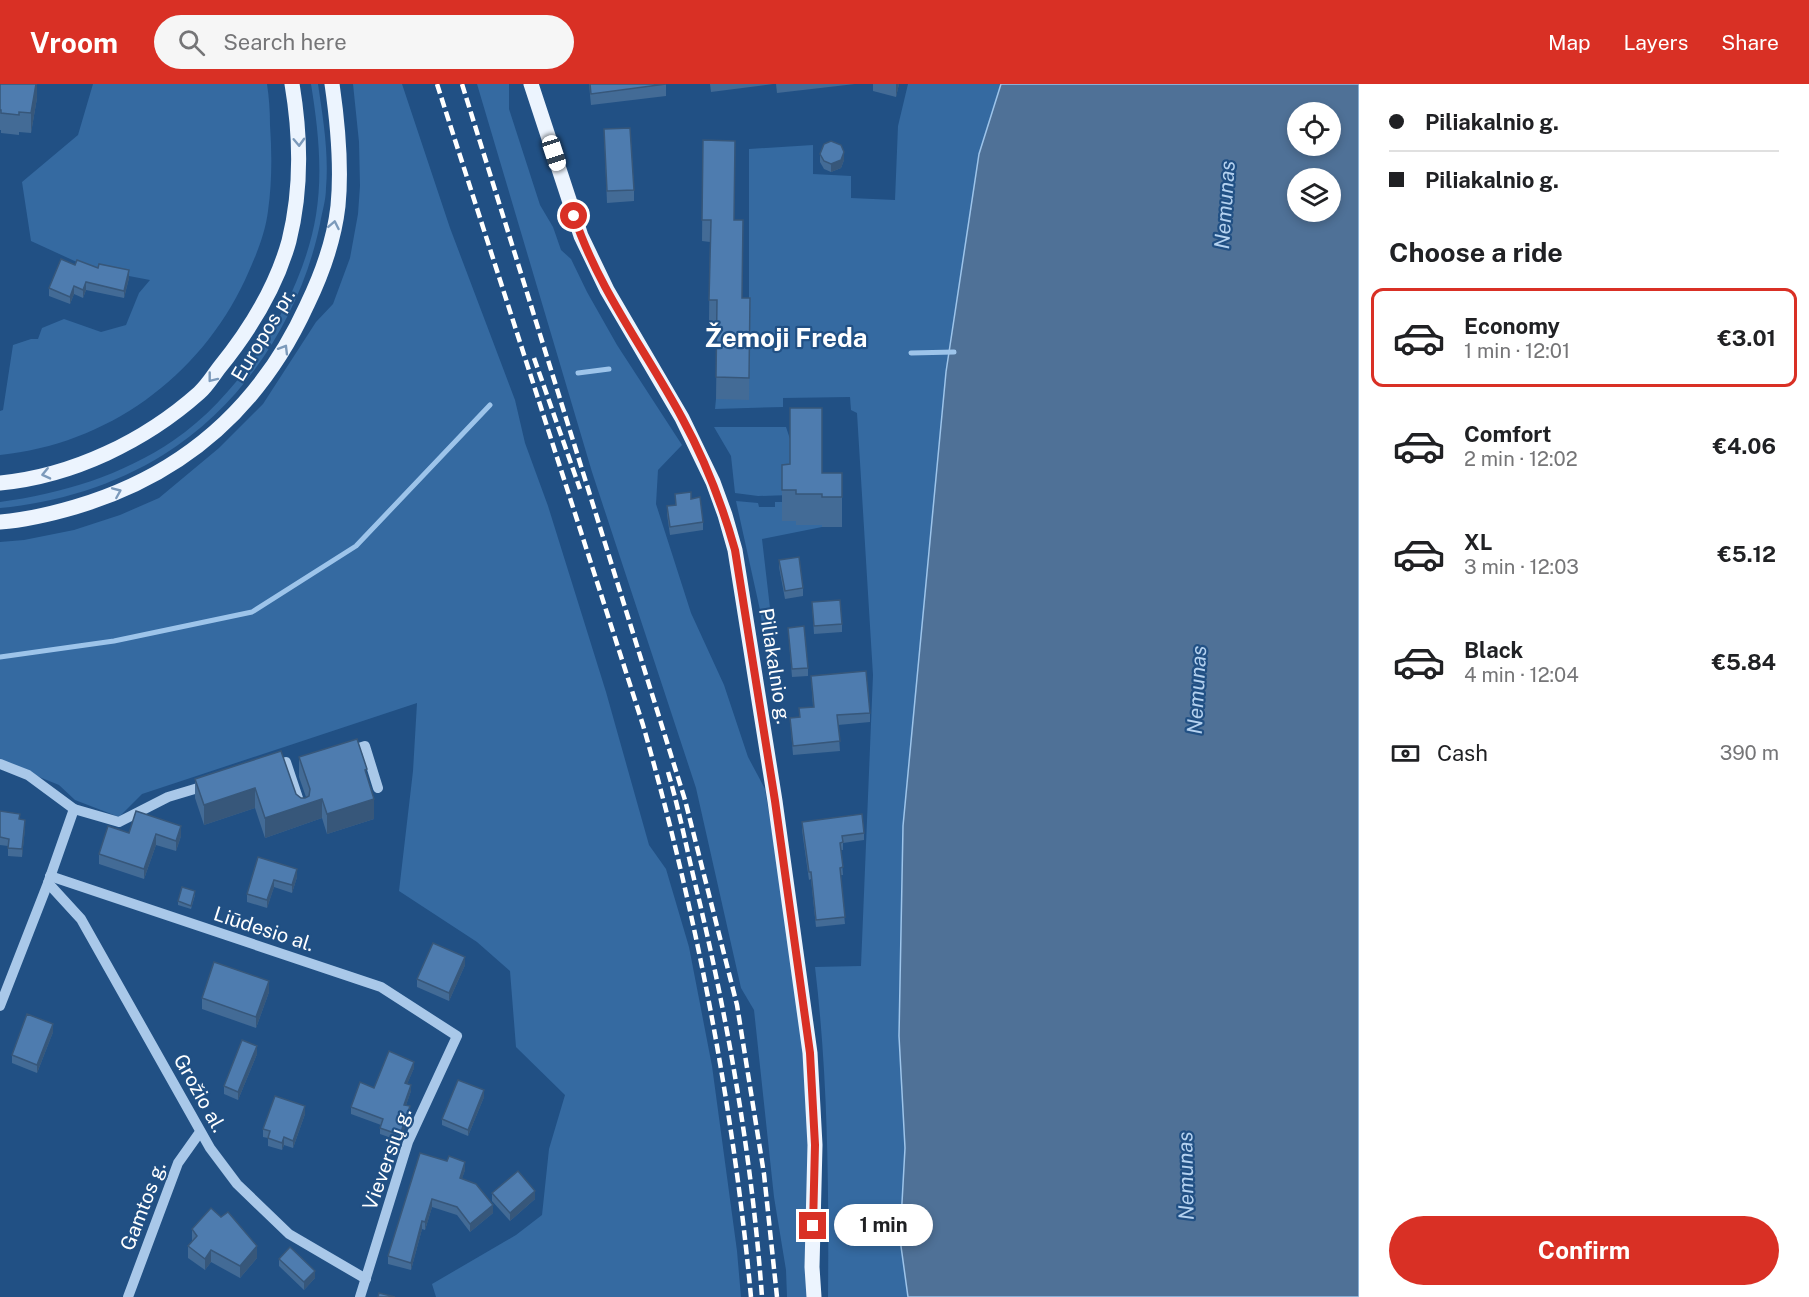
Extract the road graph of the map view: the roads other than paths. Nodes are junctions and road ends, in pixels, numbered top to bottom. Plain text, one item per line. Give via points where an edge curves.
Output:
1 (292, 84) edge
2 (332, 84) edge
3 (531, 84) edge
4 (0, 483) edge
5 (0, 522) edge
6 (332, 756) edge
7 (0, 764) edge
8 (265, 768) edge
9 (222, 781) edge
10 (378, 788) dead end
11 (74, 809) junction
12 (303, 811) edge
13 (49, 880) junction
14 (0, 1006) edge
15 (457, 1036) joint
16 (201, 1132) junction
17 (366, 1279) junction
18 (128, 1297) edge
19 (360, 1297) edge
20 (814, 1297) edge

1 -> 4 main road, Europos pr. via 299,137 296,205 277,274 237,346 201,391 148,432 65,470
5 -> 2 main road, Europos pr. via 50,514 102,499 172,465 217,431 275,365 319,282 329,252 338,207 340,166
3 - 20 main road, Piliakalnio g. via 581,236 607,290 682,418 713,482 735,550 810,1053 815,1145
6 - 10 street via 365,746
7 - 11 street via 28,775
8 - 12 street via 286,762 294,768
9 - 11 street via 168,797 119,822
11 - 13 street
13 - 14 street
13 - 15 street, Liūdesio al. via 381,987
13 - 16 street, Grožio al. via 81,920
15 - 17 street, Vieversių g. via 408,1142
16 - 17 street, Grožio al. via 237,1184 289,1234
16 - 18 street, Gamtos g. via 178,1163
17 - 19 street, Vieversių g.

